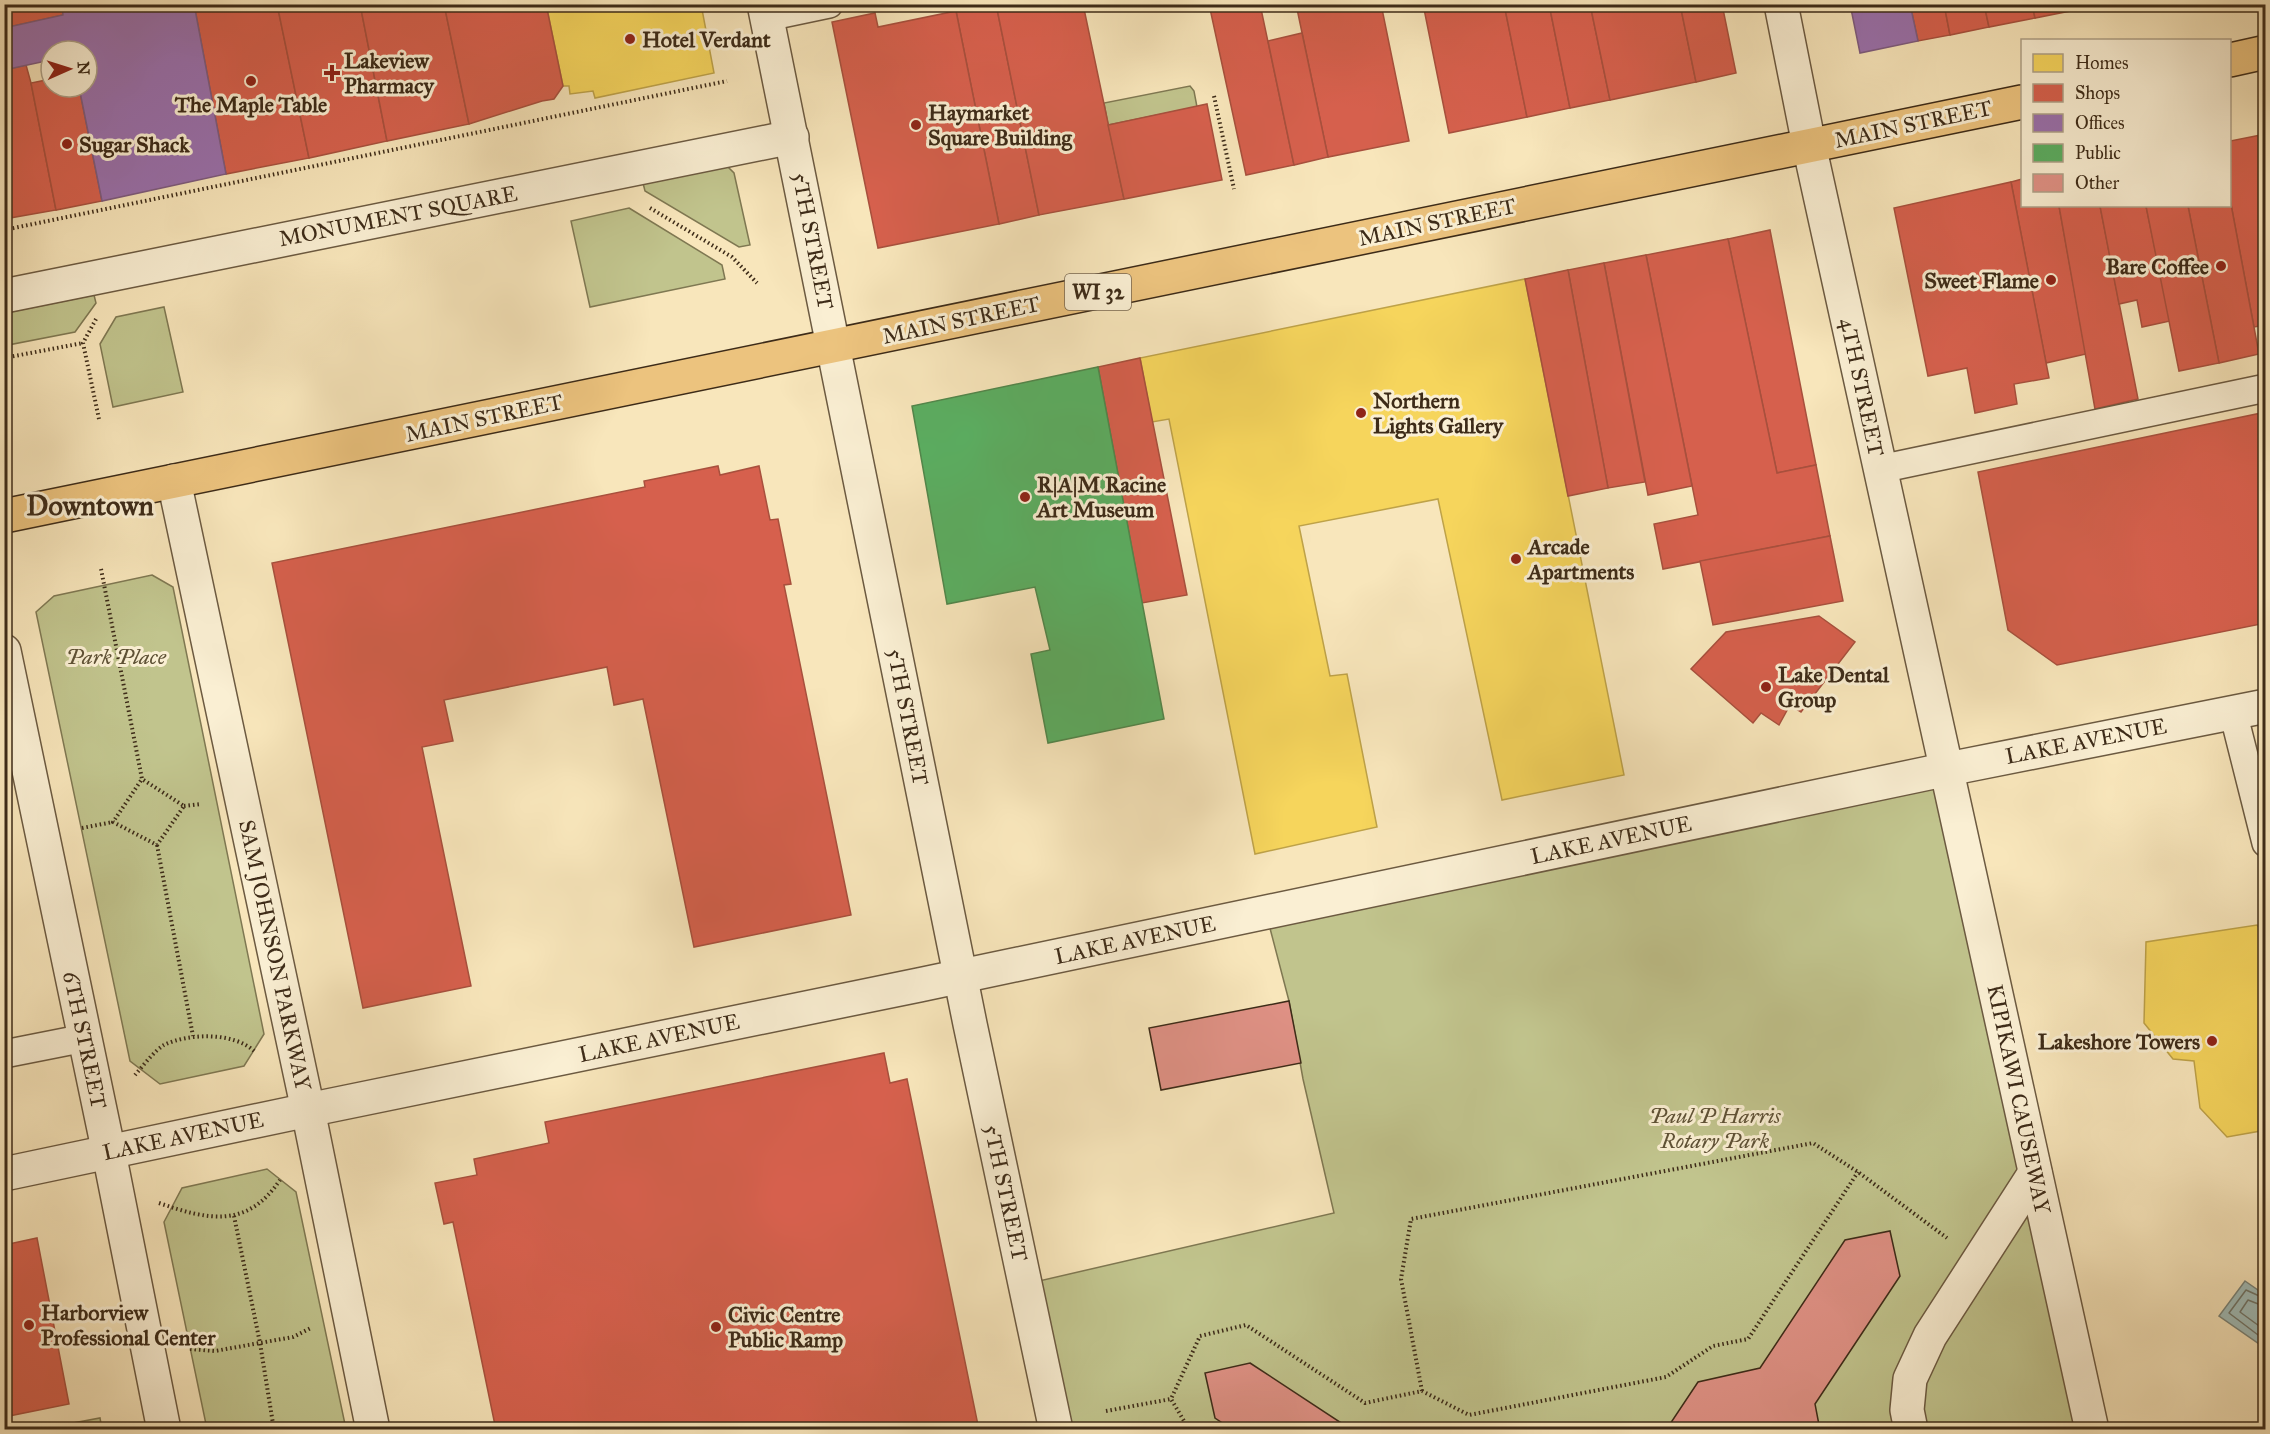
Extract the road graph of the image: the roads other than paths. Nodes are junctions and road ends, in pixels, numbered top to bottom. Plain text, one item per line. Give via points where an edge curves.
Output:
1 (828, 4) edge
2 (1781, 4) edge
3 (766, 11) edge
4 (2265, 52) edge
5 (2231, 60) edge
6 (2021, 102) edge
7 (792, 137) junction
8 (1809, 146) junction
9 (4, 296) edge
10 (833, 346) junction
11 (2265, 388) edge
12 (1880, 469) junction
13 (174, 481) junction
14 (4, 516) edge
15 (4, 651) edge
16 (2265, 706) edge
17 (2233, 712) junction
18 (1948, 769) junction
19 (2265, 843) edge
20 (961, 976) junction
21 (84, 1038) junction
22 (4, 1054) edge
23 (308, 1110) junction
24 (109, 1153) junction
25 (2035, 1173) junction
26 (4, 1174) edge
27 (164, 1430) edge
28 (373, 1430) edge
29 (1056, 1430) edge
30 (1911, 1430) edge
31 (2092, 1430) edge

1 - 3 lane
2 - 8 street, 4TH STREET
3 - 7 street, 5TH STREET
4 - 5 main road
6 - 8 main road, MAIN STREET / WI 32
7 - 9 street, MONUMENT SQUARE
7 - 10 street, 5TH STREET
8 - 10 main road, MAIN STREET / WI 32
8 - 12 street, 4TH STREET
10 - 13 main road, MAIN STREET / WI 32
10 - 20 street, 5TH STREET
11 - 12 lane
12 - 18 street, 4TH STREET
13 - 14 main road, MAIN STREET / WI 32
13 - 23 street, SAM JOHNSON PARKWAY
15 - 21 street, 6TH STREET
16 - 17 street, LAKE AVENUE
17 - 18 street, LAKE AVENUE
17 - 19 lane
18 - 20 street, LAKE AVENUE
18 - 25 street, KIPIKAWI CAUSEWAY
20 - 23 street, LAKE AVENUE
20 - 29 street, 5TH STREET
21 - 22 lane
21 - 24 street, 6TH STREET
23 - 24 street, LAKE AVENUE
23 - 28 street, SAM JOHNSON PARKWAY
24 - 26 street, LAKE AVENUE
24 - 27 street, 6TH STREET
25 - 30 street via 1930,1336 1910,1379 1907,1410
25 - 31 street, KIPIKAWI CAUSEWAY

